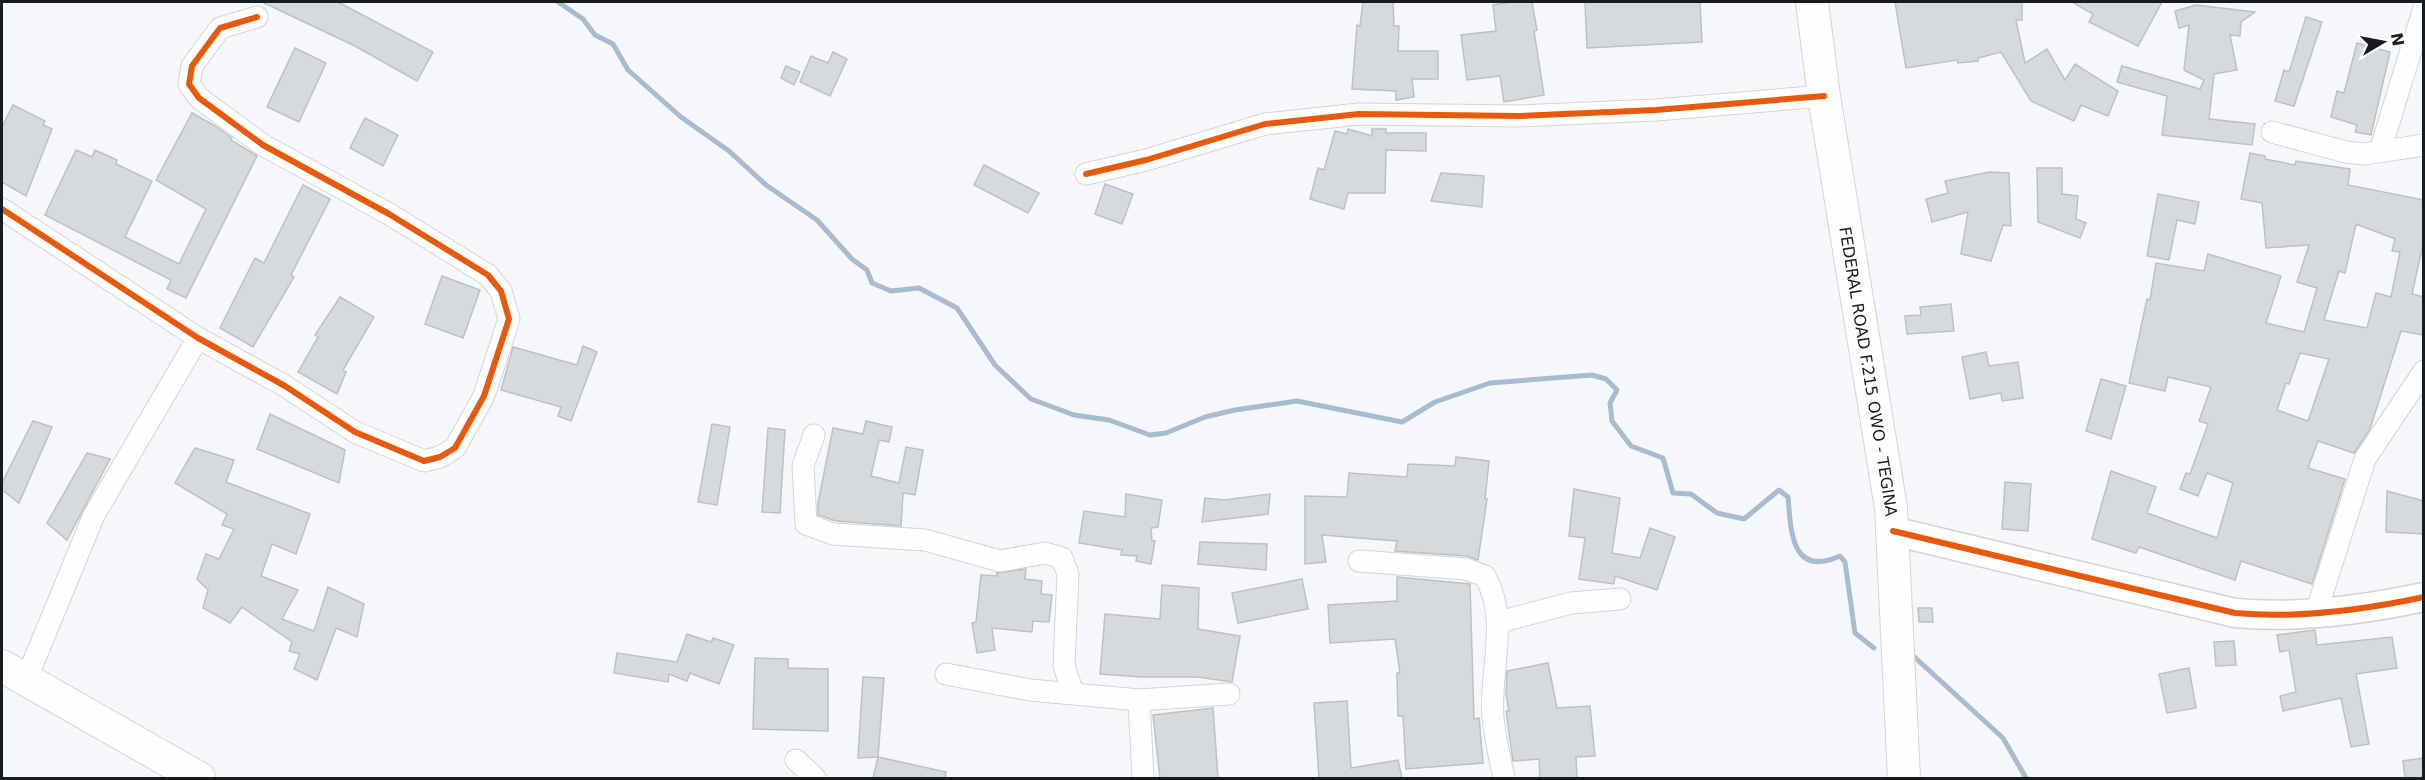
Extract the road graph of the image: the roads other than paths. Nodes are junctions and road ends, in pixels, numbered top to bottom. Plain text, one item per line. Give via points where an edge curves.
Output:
1 (1812, 2) edge
2 (2424, 8) edge
3 (257, 17) dead end
4 (1824, 96) junction
5 (2272, 132) dead end
6 (2424, 145) edge
7 (2380, 151) junction
8 (1086, 174) dead end
9 (2, 209) edge
10 (198, 338) junction
11 (2424, 370) edge
12 (814, 435) dead end
13 (1893, 531) junction
14 (1359, 561) dead end
15 (2424, 597) edge
16 (1620, 599) dead end
17 (2316, 614) junction
18 (1499, 622) junction
19 (14, 673) edge
20 (946, 674) dead end
21 (1072, 693) junction
22 (1229, 694) dead end
23 (1139, 700) junction
24 (796, 760) dead end
25 (199, 778) edge
26 (815, 778) edge
27 (1143, 778) edge
28 (1504, 778) edge
29 (1904, 778) edge

1 - 4 main road, FEDERAL ROAD F.215 OWO - TEGINA
2 - 7 street
3 - 10 street via 220,28 192,66 189,84 199,98 263,145 389,214 488,275 501,291 509,319 484,396 455,448 424,461 355,432 285,386
4 - 8 street via 1520,116 1359,114 1265,124
4 - 13 main road, FEDERAL ROAD F.215 OWO - TEGINA via 1870,364
5 - 7 street via 2346,152
6 - 7 street
9 - 10 street
10 - 19 street via 94,515
11 - 17 street via 2365,459
12 - 21 street via 803,466 806,524 832,534 925,540 1000,561 1045,554 1062,558 1068,574 1064,666
13 - 17 street via 2235,614
13 - 29 main road, FEDERAL ROAD F.215 OWO - TEGINA
14 - 18 street via 1466,569 1485,576 1493,591
15 - 17 street
16 - 18 street via 1571,603
18 - 28 street via 1493,717
19 - 25 main road
20 - 21 street via 1030,690
21 - 23 street
22 - 23 street
23 - 27 street
24 - 26 street

